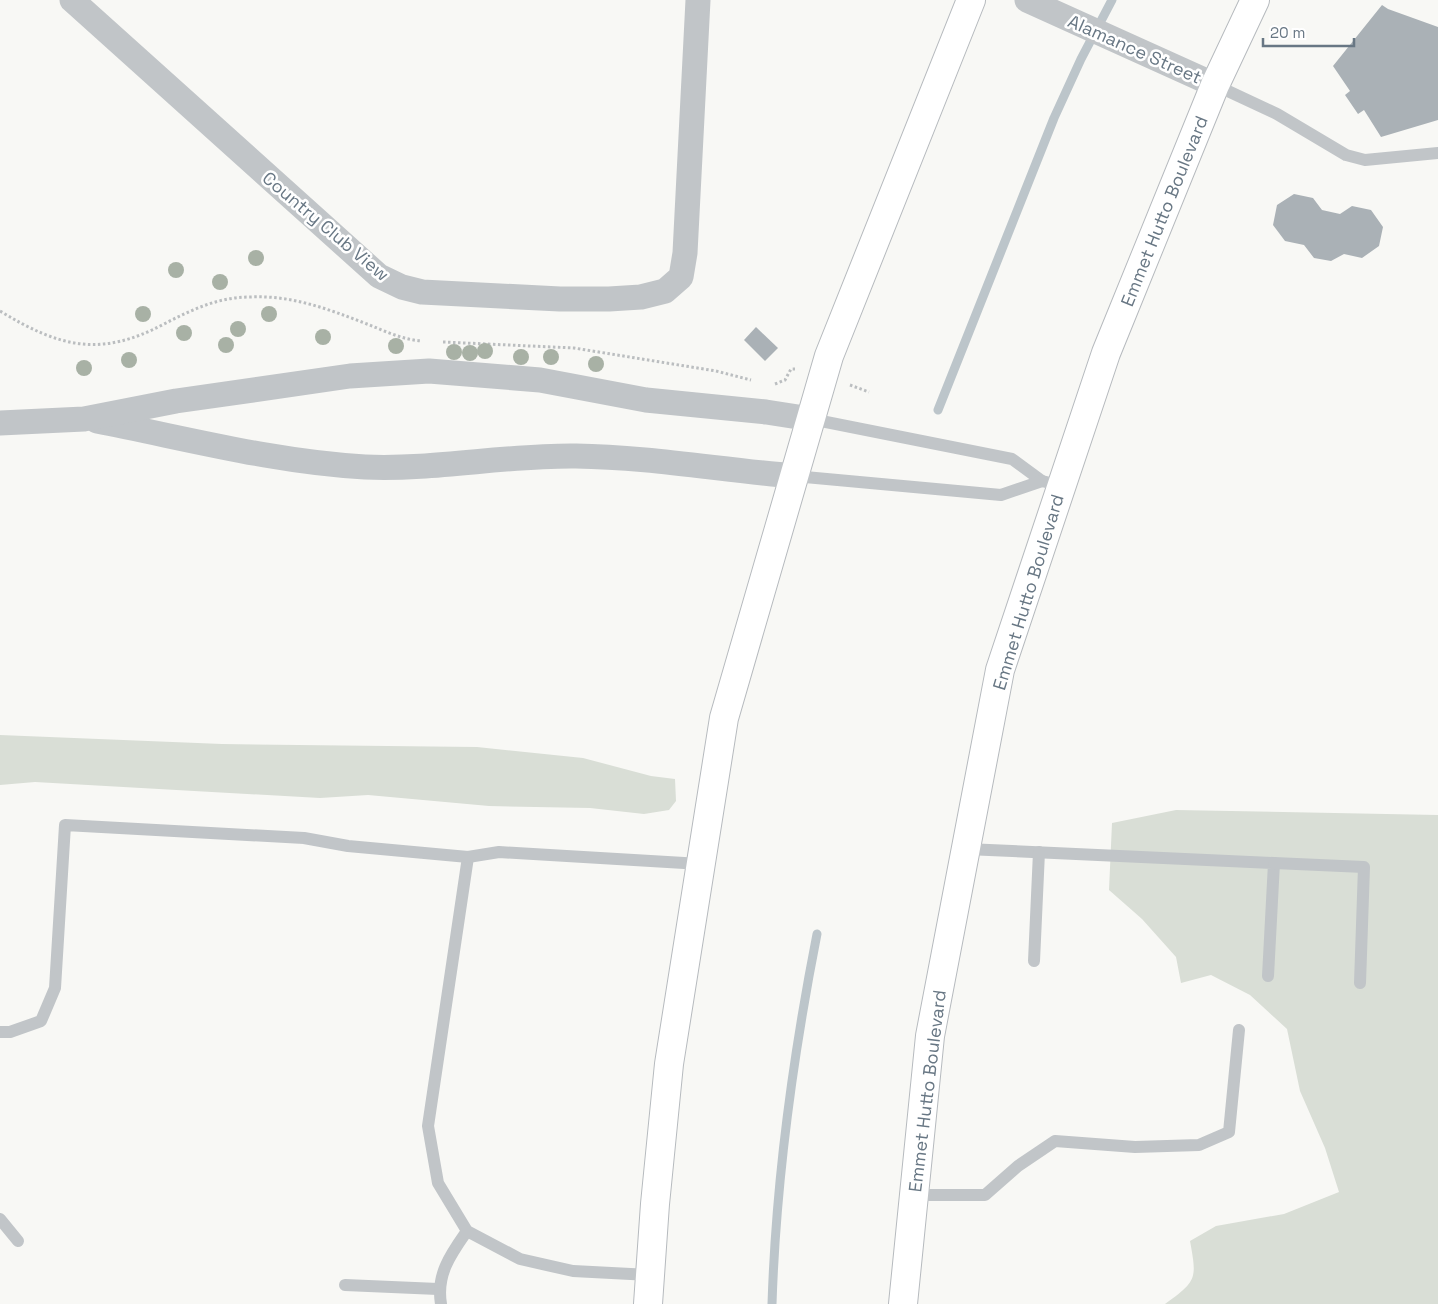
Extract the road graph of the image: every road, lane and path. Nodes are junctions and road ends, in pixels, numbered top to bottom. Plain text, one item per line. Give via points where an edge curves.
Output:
1 (72, 0) edge
2 (698, 0) edge
3 (971, 0) edge
4 (1027, 0) edge
5 (1255, 0) edge
6 (1215, 85) junction
7 (1438, 153) edge
8 (0, 311) edge
9 (429, 341) dead end
10 (436, 342) dead end
11 (796, 377) dead end
12 (759, 384) dead end
13 (768, 387) dead end
14 (84, 419) junction
15 (810, 419) junction
16 (0, 423) edge
17 (794, 476) junction
18 (1052, 484) junction
19 (966, 849) junction
20 (1039, 852) junction
21 (468, 857) junction
22 (1274, 863) junction
23 (701, 864) junction
24 (1034, 961) dead end
25 (1268, 976) dead end
26 (1360, 983) dead end
27 (1239, 1030) dead end
28 (0, 1032) edge
29 (914, 1195) junction
30 (0, 1219) edge
31 (467, 1231) junction
32 (18, 1241) dead end
33 (650, 1275) junction
34 (345, 1285) dead end
35 (438, 1289) junction
36 (441, 1304) edge
37 (648, 1304) edge
38 (903, 1304) edge

1 - 2 street, Country Club View via 379,276 422,292 560,299 641,297 665,290 681,277 685,253
3 - 15 street via 829,356
4 - 6 street, Alamance Street
5 - 6 street, Emmet Hutto Boulevard
6 - 7 lane via 1277,114 1346,155 1365,160
6 - 18 street, Emmet Hutto Boulevard
8 - 9 path via 56,340 110,345 131,340 185,312 226,298 271,297 311,303 395,335
10 - 12 path via 574,348 716,371
11 - 13 path via 798,369 791,370 785,380
14 - 15 street via 176,401 350,376 429,371 540,380 646,400
14 - 16 street
14 - 17 street via 303,460 365,467 574,456 672,462
15 - 17 street
15 - 18 lane via 1012,459
17 - 18 lane via 1001,495
17 - 23 street via 724,718
18 - 19 street, Emmet Hutto Boulevard via 1000,670
19 - 20 lane
19 - 29 street, Emmet Hutto Boulevard via 930,1036
20 - 22 lane
20 - 24 lane
21 - 23 lane via 499,852
21 - 28 lane via 348,846 304,838 65,825 55,988 41,1021 10,1032
21 - 31 lane via 428,1126 438,1183
22 - 25 lane
22 - 26 lane via 1364,867
23 - 33 street via 669,1064
27 - 29 lane via 1229,1132 1199,1144 1135,1147 1055,1141 1018,1166 985,1195
29 - 38 street, Emmet Hutto Boulevard
30 - 32 lane
31 - 33 lane via 520,1259 573,1271
31 - 35 lane via 445,1262
33 - 37 street
34 - 35 lane
35 - 36 lane

